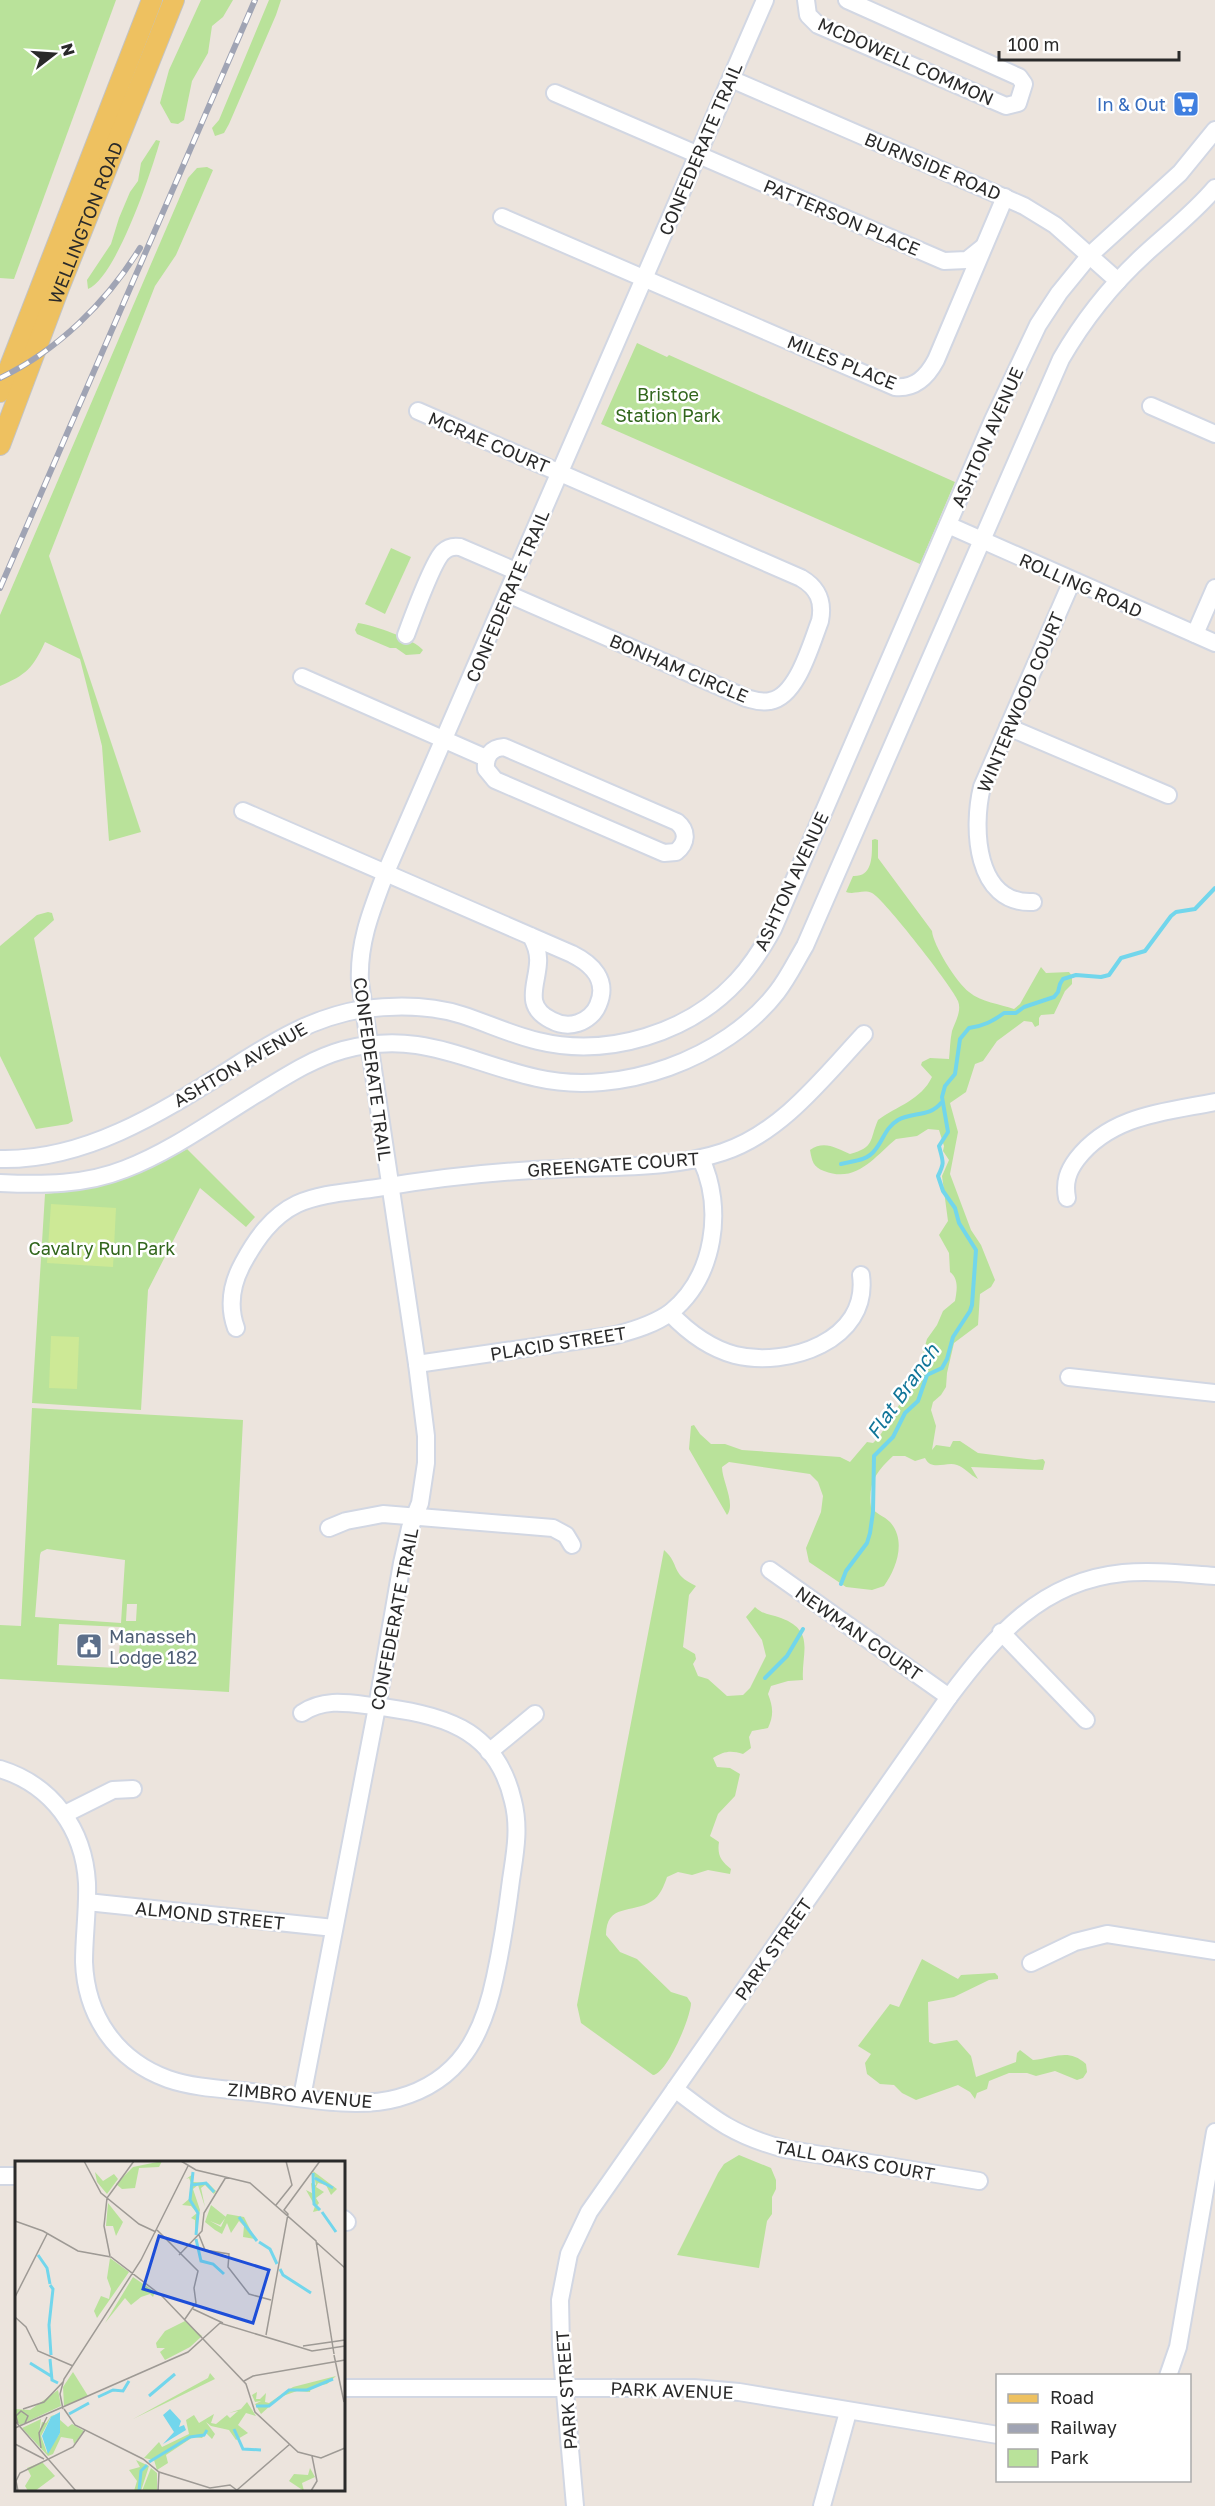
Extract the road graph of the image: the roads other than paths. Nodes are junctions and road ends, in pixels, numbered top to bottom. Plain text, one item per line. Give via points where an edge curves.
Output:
1 (152, 0) edge
2 (174, 0) edge
3 (765, 0) edge
4 (806, 0) edge
5 (847, 0) edge
6 (731, 79) junction
7 (555, 93) dead end
8 (1215, 130) edge
9 (698, 155) junction
10 (1215, 188) edge
11 (1005, 197) junction
12 (502, 217) dead end
13 (984, 245) junction
14 (1090, 255) junction
15 (644, 279) junction
16 (1118, 281) junction
17 (0, 392) edge
18 (1151, 406) dead end
19 (418, 411) dead end
20 (1215, 434) edge
21 (0, 445) edge
22 (560, 473) junction
23 (948, 525) junction
24 (981, 540) junction
25 (518, 572) junction
26 (1072, 581) junction
27 (1215, 588) edge
28 (508, 594) junction
29 (1195, 634) junction
30 (406, 635) dead end
31 (1215, 643) edge
32 (302, 677) dead end
33 (1008, 727) junction
34 (444, 741) junction
35 (486, 758) junction
36 (1168, 795) dead end
37 (243, 811) dead end
38 (386, 872) junction
39 (1033, 902) dead end
40 (531, 936) junction
41 (363, 1009) junction
42 (864, 1034) dead end
43 (369, 1045) junction
44 (1215, 1102) edge
45 (0, 1159) edge
46 (701, 1159) junction
47 (0, 1183) edge
48 (389, 1186) junction
49 (1067, 1198) dead end
50 (861, 1275) dead end
51 (670, 1313) junction
52 (236, 1328) dead end
53 (417, 1364) junction
54 (1069, 1377) dead end
55 (1215, 1393) edge
56 (415, 1516) junction
57 (329, 1528) dead end
58 (572, 1545) dead end
59 (770, 1570) dead end
60 (1215, 1576) edge
61 (1001, 1632) junction
62 (949, 1697) junction
63 (377, 1707) junction
64 (302, 1713) dead end
65 (535, 1714) dead end
66 (1086, 1720) dead end
67 (489, 1752) junction
68 (0, 1769) edge
69 (133, 1789) dead end
70 (65, 1814) junction
71 (87, 1902) junction
72 (334, 1928) junction
73 (1215, 1951) edge
74 (1031, 1963) dead end
75 (675, 2089) junction
76 (302, 2097) junction
77 (1215, 2132) edge
78 (979, 2181) dead end
79 (1169, 2374) edge
80 (345, 2388) edge
81 (565, 2388) junction
82 (849, 2412) junction
83 (996, 2435) edge
84 (575, 2506) edge
85 (822, 2506) edge

1 - 17 main road, WELLINGTON ROAD
2 - 21 main road, WELLINGTON ROAD
3 - 6 street, CONFEDERATE TRAIL
4 - 5 street, MCDOWELL COMMON via 808,15 818,25 1006,106 1018,103 1024,84 1019,77
6 - 9 street, CONFEDERATE TRAIL
6 - 11 street, BURNSIDE ROAD
7 - 9 street, PATTERSON PLACE
8 - 14 street, ASHTON AVENUE via 1173,180
9 - 13 street, PATTERSON PLACE via 944,261 967,260
9 - 15 street, CONFEDERATE TRAIL
10 - 16 street, ASHTON AVENUE
11 - 13 street, MILES PLACE
11 - 14 street, BURNSIDE ROAD via 1042,215
12 - 15 street
13 - 15 street, MILES PLACE via 930,371 916,383 903,387
14 - 16 street, BURNSIDE ROAD
14 - 23 street, ASHTON AVENUE via 1038,325
15 - 22 street, CONFEDERATE TRAIL
16 - 24 street, ASHTON AVENUE via 1089,314 1061,359
18 - 20 street
19 - 22 street, MCRAE COURT
22 - 25 street, CONFEDERATE TRAIL
22 - 28 street, BONHAM CIRCLE via 810,583 819,594 822,612 797,677 780,698 760,702 746,698
23 - 24 street, ROLLING ROAD
23 - 41 street, ASHTON AVENUE via 773,929 749,967 718,999 669,1028 627,1042 573,1047 537,1041 434,1009
24 - 26 street, ROLLING ROAD
24 - 43 street, ASHTON AVENUE via 805,946 776,993 731,1034 667,1069 592,1082 540,1079 432,1046
25 - 28 street, CONFEDERATE TRAIL
25 - 30 street via 460,547 446,549 437,560
26 - 29 street, ROLLING ROAD
26 - 33 street, WINTERWOOD COURT
27 - 29 street
28 - 34 street, CONFEDERATE TRAIL
29 - 31 street, ROLLING ROAD
32 - 34 street
33 - 36 street
33 - 39 street, WINTERWOOD COURT via 982,787 976,823 978,841 993,885 1008,897
34 - 35 street
34 - 38 street, CONFEDERATE TRAIL
35 - 35 street via 488,774 495,780 664,854 676,852 684,843 685,833 677,822 514,751 498,748
37 - 38 street
38 - 40 street
38 - 41 street, CONFEDERATE TRAIL via 361,946
40 - 40 street via 594,968 601,982 601,998 589,1017 568,1025 547,1018 539,1010 533,989 538,958
41 - 43 street, CONFEDERATE TRAIL
41 - 45 street, ASHTON AVENUE via 295,1029 114,1134 58,1153
42 - 46 street, GREENGATE COURT via 781,1118 746,1143
43 - 47 street, ASHTON AVENUE via 343,1050 290,1074 124,1170 53,1184
43 - 48 street, CONFEDERATE TRAIL
44 - 49 street via 1140,1116 1107,1131 1073,1165 1066,1184
46 - 48 street, GREENGATE COURT via 503,1171
46 - 51 street, PLACID STREET via 714,1206 710,1246 696,1280
48 - 52 street, GREENGATE COURT via 313,1198 282,1213 252,1246 240,1268 231,1309
48 - 53 street, CONFEDERATE TRAIL
50 - 51 street via 861,1295 846,1325 817,1347 783,1358 747,1357 715,1347 689,1332
51 - 53 street, PLACID STREET via 616,1335
53 - 56 street, CONFEDERATE TRAIL via 427,1450
54 - 55 street
56 - 57 street via 364,1516
56 - 58 street via 553,1528 566,1535
56 - 63 street, CONFEDERATE TRAIL via 402,1563
59 - 62 street, NEWMAN COURT
60 - 61 street, PARK STREET via 1144,1572 1098,1577 1047,1598
61 - 62 street, PARK STREET
61 - 66 street
62 - 75 street, PARK STREET
63 - 64 street, ZIMBRO AVENUE via 335,1702
63 - 67 street, ZIMBRO AVENUE via 420,1712 441,1719 462,1728
63 - 72 street, CONFEDERATE TRAIL
65 - 67 street
67 - 76 street, ZIMBRO AVENUE via 512,1794 518,1831 498,1961 476,2038 454,2068 416,2093 375,2103
68 - 70 street, ZIMBRO AVENUE via 40,1789
69 - 70 street via 113,1790
70 - 71 street, ZIMBRO AVENUE via 78,1838
71 - 72 street, ALMOND STREET
71 - 76 street, ZIMBRO AVENUE via 84,1961 90,1998 104,2030 127,2056 144,2068 182,2083
72 - 76 street, CONFEDERATE TRAIL
73 - 74 street via 1107,1934 1075,1942
75 - 78 street, TALL OAKS COURT via 720,2124 761,2143
75 - 81 street, PARK STREET via 589,2212 569,2254 560,2300
77 - 79 street via 1178,2347
80 - 81 street, PARK AVENUE
81 - 82 street, PARK AVENUE via 641,2386 732,2391
81 - 84 street, PARK STREET
82 - 83 street, PARK AVENUE
82 - 85 street

